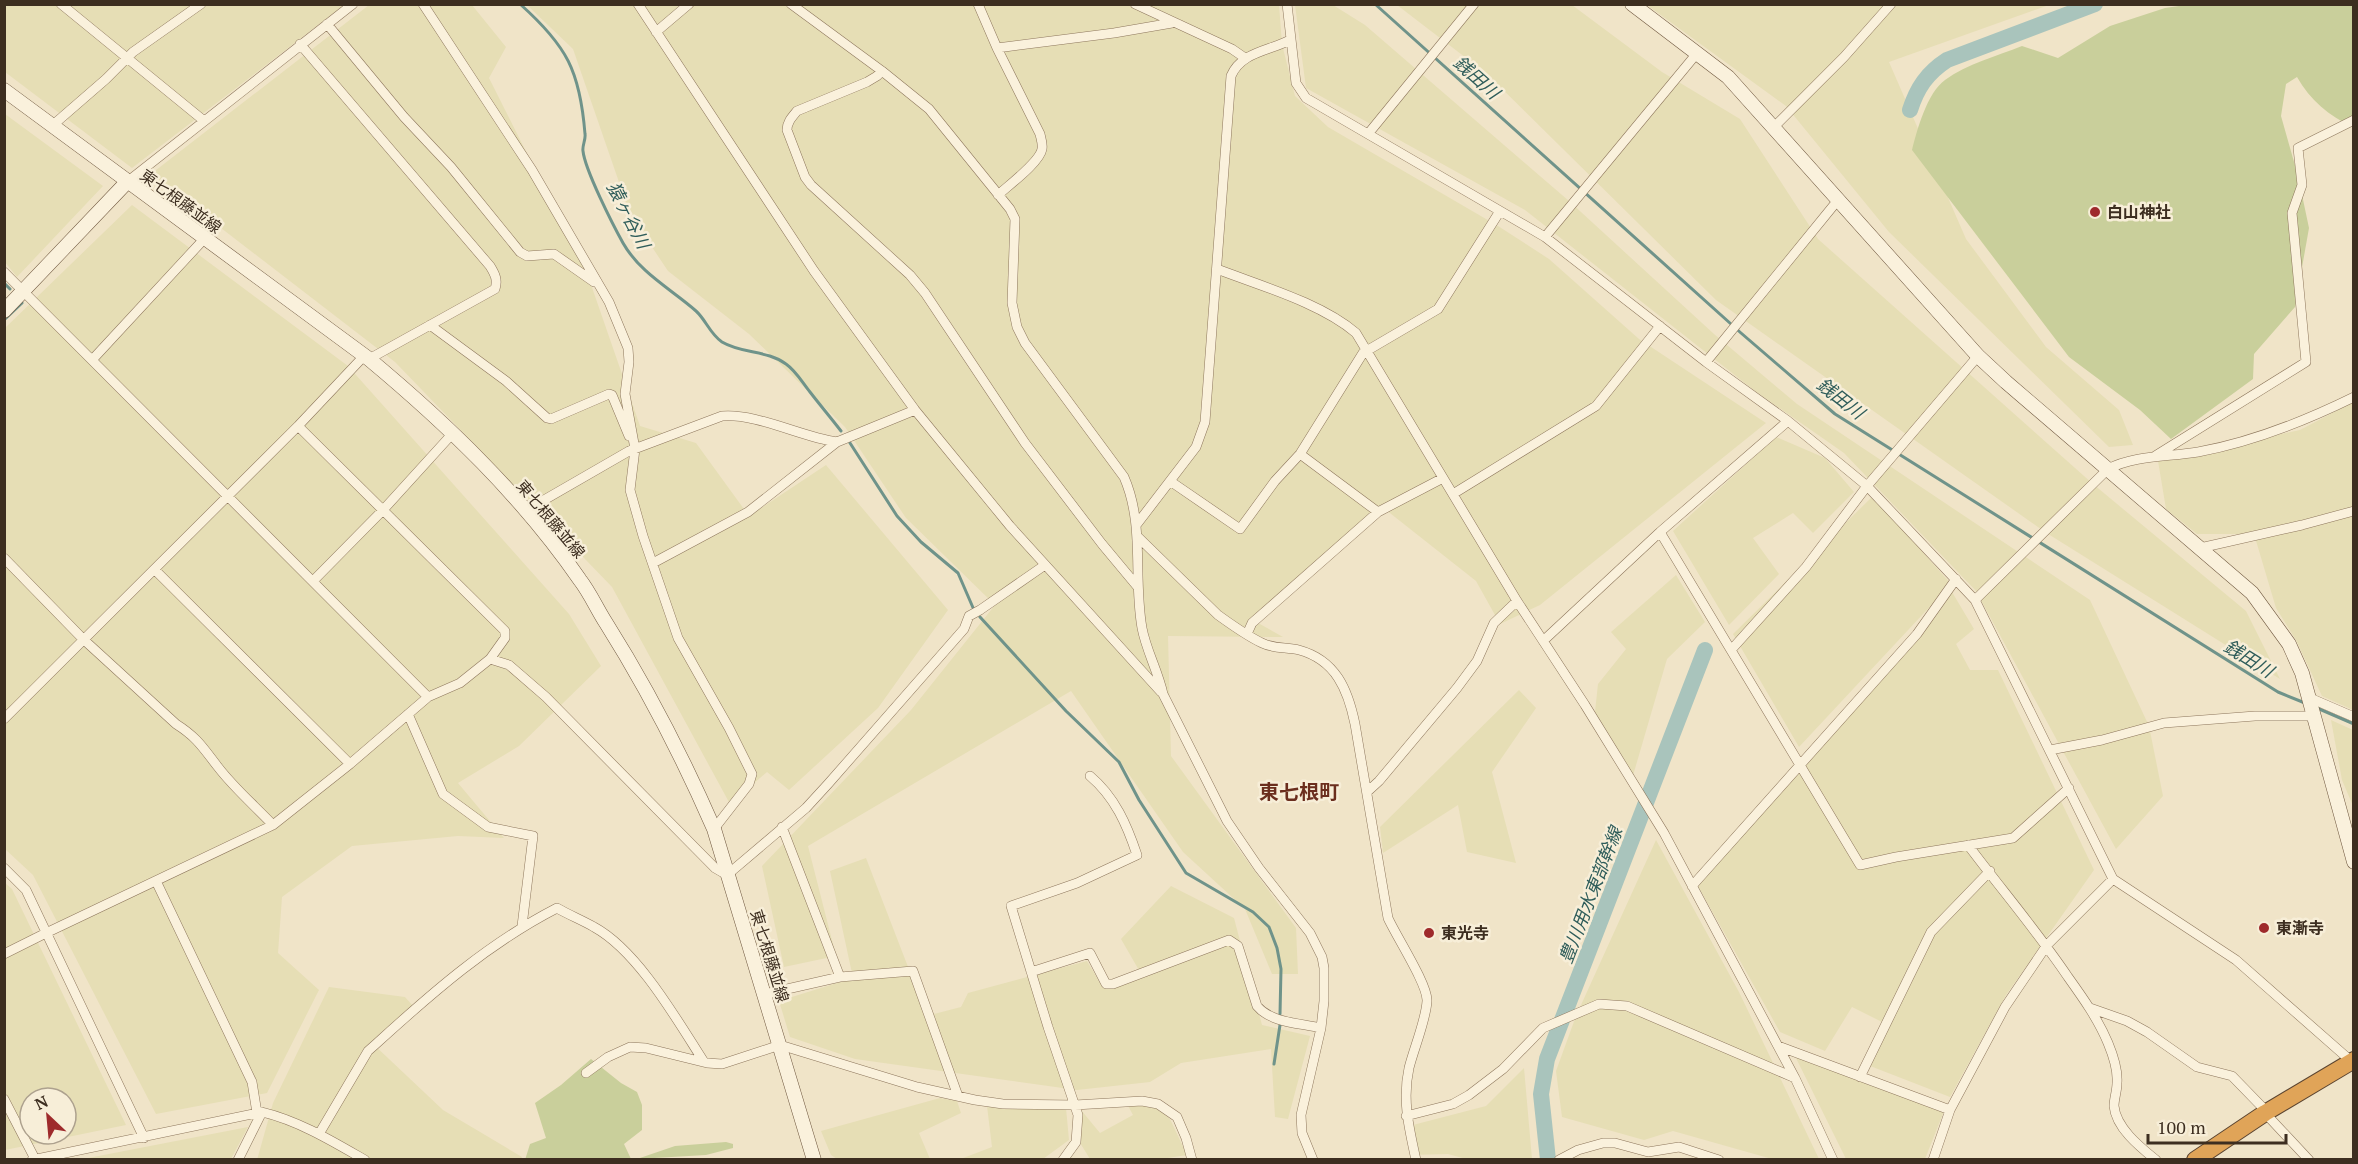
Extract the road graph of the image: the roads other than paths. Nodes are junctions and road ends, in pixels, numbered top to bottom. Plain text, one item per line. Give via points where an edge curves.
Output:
1 (61, 4) edge
2 (201, 4) edge
3 (353, 4) edge
4 (423, 4) edge
5 (638, 4) edge
6 (689, 4) edge
7 (791, 4) edge
8 (978, 4) edge
9 (1135, 4) edge
10 (1287, 4) edge
11 (1474, 4) edge
12 (1632, 4) edge
13 (1891, 4) edge
14 (1172, 23) junction
15 (327, 24) junction
16 (656, 32) junction
17 (1290, 40) junction
18 (300, 44) junction
19 (997, 48) junction
20 (1698, 52) junction
21 (128, 58) junction
22 (1245, 58) junction
23 (882, 71) junction
24 (4, 90) edge
25 (203, 120) junction
26 (2354, 120) edge
27 (52, 125) junction
28 (1774, 127) junction
29 (1368, 134) junction
30 (127, 182) junction
31 (999, 195) junction
32 (1838, 201) junction
33 (1500, 211) junction
34 (1545, 237) junction
35 (206, 238) junction
36 (1217, 269) junction
37 (4, 272) edge
38 (599, 285) junction
39 (24, 291) junction
40 (4, 311) edge
41 (430, 325) junction
42 (1660, 326) junction
43 (1366, 351) junction
44 (1978, 356) junction
45 (367, 358) junction
46 (92, 360) junction
47 (1706, 362) junction
48 (2354, 398) edge
49 (915, 410) junction
50 (1788, 421) junction
51 (298, 426) junction
52 (453, 433) junction
53 (837, 442) junction
54 (635, 449) junction
55 (1300, 454) junction
56 (2155, 456) junction
57 (2108, 469) junction
58 (1443, 478) junction
59 (1170, 481) junction
60 (1867, 486) junction
61 (1453, 494) junction
62 (226, 496) junction
63 (383, 510) junction
64 (525, 511) junction
65 (2354, 511) edge
66 (1378, 512) junction
67 (1137, 524) junction
68 (1660, 532) junction
69 (1137, 536) junction
70 (2200, 548) junction
71 (4, 558) edge
72 (652, 563) junction
73 (1045, 565) junction
74 (155, 570) junction
75 (1956, 579) junction
76 (314, 580) junction
77 (1137, 585) junction
78 (1975, 600) junction
79 (1516, 601) junction
80 (1247, 634) junction
81 (83, 639) junction
82 (1543, 641) junction
83 (1731, 650) junction
84 (490, 659) junction
85 (1163, 694) junction
86 (428, 696) junction
87 (2312, 706) junction
88 (408, 714) junction
89 (2354, 717) edge
90 (4, 719) edge
91 (2050, 750) junction
92 (350, 764) junction
93 (1800, 767) junction
94 (1090, 776) dead end
95 (2069, 788) junction
96 (1367, 792) junction
97 (273, 825) junction
98 (782, 827) junction
99 (714, 829) junction
100 (1968, 845) junction
101 (2354, 862) edge
102 (4, 868) edge
103 (1990, 871) junction
104 (727, 875) junction
105 (2113, 879) junction
106 (156, 881) junction
107 (1692, 886) junction
108 (522, 926) junction
109 (46, 933) junction
110 (2047, 945) junction
111 (4, 954) edge
112 (1031, 972) junction
113 (840, 977) junction
114 (765, 994) junction
115 (2090, 1008) junction
116 (1321, 1028) junction
117 (780, 1045) junction
118 (1778, 1046) junction
119 (2352, 1061) edge
120 (704, 1062) junction
121 (586, 1073) dead end
122 (1860, 1077) junction
123 (1795, 1078) junction
124 (958, 1096) junction
125 (4, 1099) edge
126 (1075, 1105) junction
127 (1950, 1110) junction
128 (259, 1113) junction
129 (2266, 1113) junction
130 (1406, 1116) junction
131 (319, 1134) junction
132 (144, 1138) junction
133 (34, 1159) edge
134 (238, 1160) edge
135 (365, 1160) edge
136 (814, 1160) edge
137 (1063, 1160) edge
138 (1191, 1160) edge
139 (1313, 1160) edge
140 (1416, 1160) edge
141 (1560, 1160) edge
142 (1719, 1160) edge
143 (1833, 1160) edge
144 (1933, 1160) edge
145 (2156, 1160) edge
146 (2195, 1160) edge
147 (2309, 1160) edge

1 - 21 street
2 - 21 street
3 - 15 street
4 - 38 street via 532,170
5 - 16 street
6 - 16 street
7 - 23 street
8 - 19 street
9 - 14 street
10 - 17 street
11 - 29 street
12 - 20 main road
13 - 28 street
14 - 19 street
14 - 22 street
15 - 18 street
15 - 38 street via 520,252 554,254
16 - 49 street via 814,271
17 - 22 street
17 - 29 street via 1299,90
18 - 25 street
18 - 41 street via 496,277 495,289
19 - 31 street via 1043,147 1032,164
20 - 28 main road via 1728,76
20 - 34 street
21 - 25 street
21 - 27 street
22 - 36 street via 1235,68 1230,84
23 - 31 street via 929,109
23 - 77 street via 867,82 797,111 792,117 787,130 805,177 910,275 1025,443
24 - 27 main road, 東七根藤並線
25 - 30 street
26 - 56 street via 2298,148 2302,186 2292,213 2306,362
27 - 30 main road, 東七根藤並線
28 - 32 main road
29 - 33 street
30 - 35 main road, 東七根藤並線
30 - 39 main road
31 - 67 street via 1016,224 1012,303 1017,327 1124,477
32 - 44 main road
32 - 47 street
33 - 34 street
33 - 43 street via 1438,309
34 - 42 street
35 - 45 main road, 東七根藤並線
35 - 46 street
36 - 43 street via 1322,310 1356,333
36 - 59 street via 1205,422 1196,447
37 - 39 street
38 - 54 street via 628,348 625,394
39 - 40 main road
39 - 46 street
41 - 45 street
41 - 54 street via 506,381 547,418 612,395
42 - 47 street
42 - 61 street via 1596,406
43 - 55 street
43 - 58 street
44 - 57 main road
44 - 60 street
45 - 51 street
45 - 52 main road, 東七根藤並線
46 - 62 street
47 - 50 street
48 - 56 street via 2270,435 2198,452
49 - 53 street
49 - 73 street
50 - 60 street
50 - 68 street
51 - 62 street
51 - 63 street
52 - 63 street
52 - 64 main road, 東七根藤並線
53 - 54 street via 730,415
53 - 72 street via 748,512
54 - 64 street
54 - 72 street via 630,490
55 - 59 street via 1240,530
55 - 66 street
56 - 57 street
57 - 70 main road
57 - 78 street
58 - 61 street
58 - 66 street
59 - 67 street
60 - 75 street
60 - 83 street via 1806,567
61 - 79 street
62 - 74 street
62 - 76 street
63 - 76 street
63 - 84 street via 505,631 505,638
64 - 99 main road, 東七根藤並線 via 580,580 627,657
65 - 70 street
66 - 80 street via 1259,617
67 - 69 street
68 - 82 street
68 - 83 street
69 - 77 street
69 - 80 street via 1218,615
70 - 87 main road via 2252,593 2271,617 2289,644
71 - 81 street
72 - 99 street via 678,638 752,774 749,784
73 - 85 street
73 - 98 street via 969,616 964,629 828,784
74 - 81 street
74 - 92 street
75 - 78 street
75 - 93 street via 1917,634
76 - 86 street
77 - 85 street via 1142,629
78 - 91 street
79 - 82 street
79 - 96 street via 1494,623 1477,660 1457,688
80 - 96 street via 1263,644 1309,654 1330,666 1342,681 1352,707
81 - 90 street
81 - 97 street via 192,734 217,767
82 - 107 street via 1664,833
83 - 93 street
84 - 86 street via 459,683
84 - 104 street via 509,665 546,697 715,868
85 - 116 street via 1227,821 1310,933 1322,957
86 - 88 street
87 - 89 street
87 - 91 street via 2164,723
87 - 101 main road
88 - 92 street
88 - 108 street via 443,794 488,826 533,836
91 - 95 street
92 - 97 street
93 - 100 street via 1860,865
93 - 107 street
94 - 112 street via 1112,798 1137,855 1077,883 1011,906
95 - 100 street via 2013,838
95 - 105 street
96 - 130 street via 1388,918 1427,1001 1409,1069
97 - 106 street
98 - 104 street
98 - 113 street
99 - 104 main road, 東七根藤並線
100 - 103 street
102 - 109 street via 26,890
103 - 110 street
103 - 122 street via 1931,932
104 - 114 main road, 東七根藤並線
105 - 110 street
105 - 119 street via 2236,960
106 - 109 street
106 - 128 street via 252,1082
107 - 118 street
108 - 120 street via 557,908 594,926 635,964 670,1007
108 - 131 street via 446,981 368,1051
109 - 111 street
109 - 132 street
110 - 115 street
110 - 127 street via 2005,1007
112 - 116 street via 1090,952 1106,984 1113,984 1229,940 1238,946 1257,1005 1264,1014
112 - 126 street
113 - 114 street
113 - 124 street via 913,971
114 - 117 main road, 東七根藤並線
115 - 129 street via 2147,1032 2197,1067 2232,1076
115 - 145 street via 2114,1060 2117,1115 2136,1142
116 - 139 street via 1301,1115 1302,1133
117 - 120 street via 722,1064
117 - 124 street
117 - 136 main road, 東七根藤並線
118 - 122 street
118 - 123 street
119 - 129 highway
120 - 121 street via 630,1047
122 - 127 street
123 - 130 street via 1627,1006 1599,1004 1543,1028 1503,1069 1454,1104
123 - 143 street
124 - 126 street via 1003,1104
125 - 133 street
126 - 137 street via 1076,1142
126 - 138 street via 1142,1101 1158,1104 1177,1117
127 - 144 street
128 - 131 street
128 - 132 street
128 - 134 street
129 - 146 highway
129 - 147 street
130 - 140 street
131 - 135 street
132 - 133 street
141 - 142 street via 1604,1143 1648,1152 1679,1147

